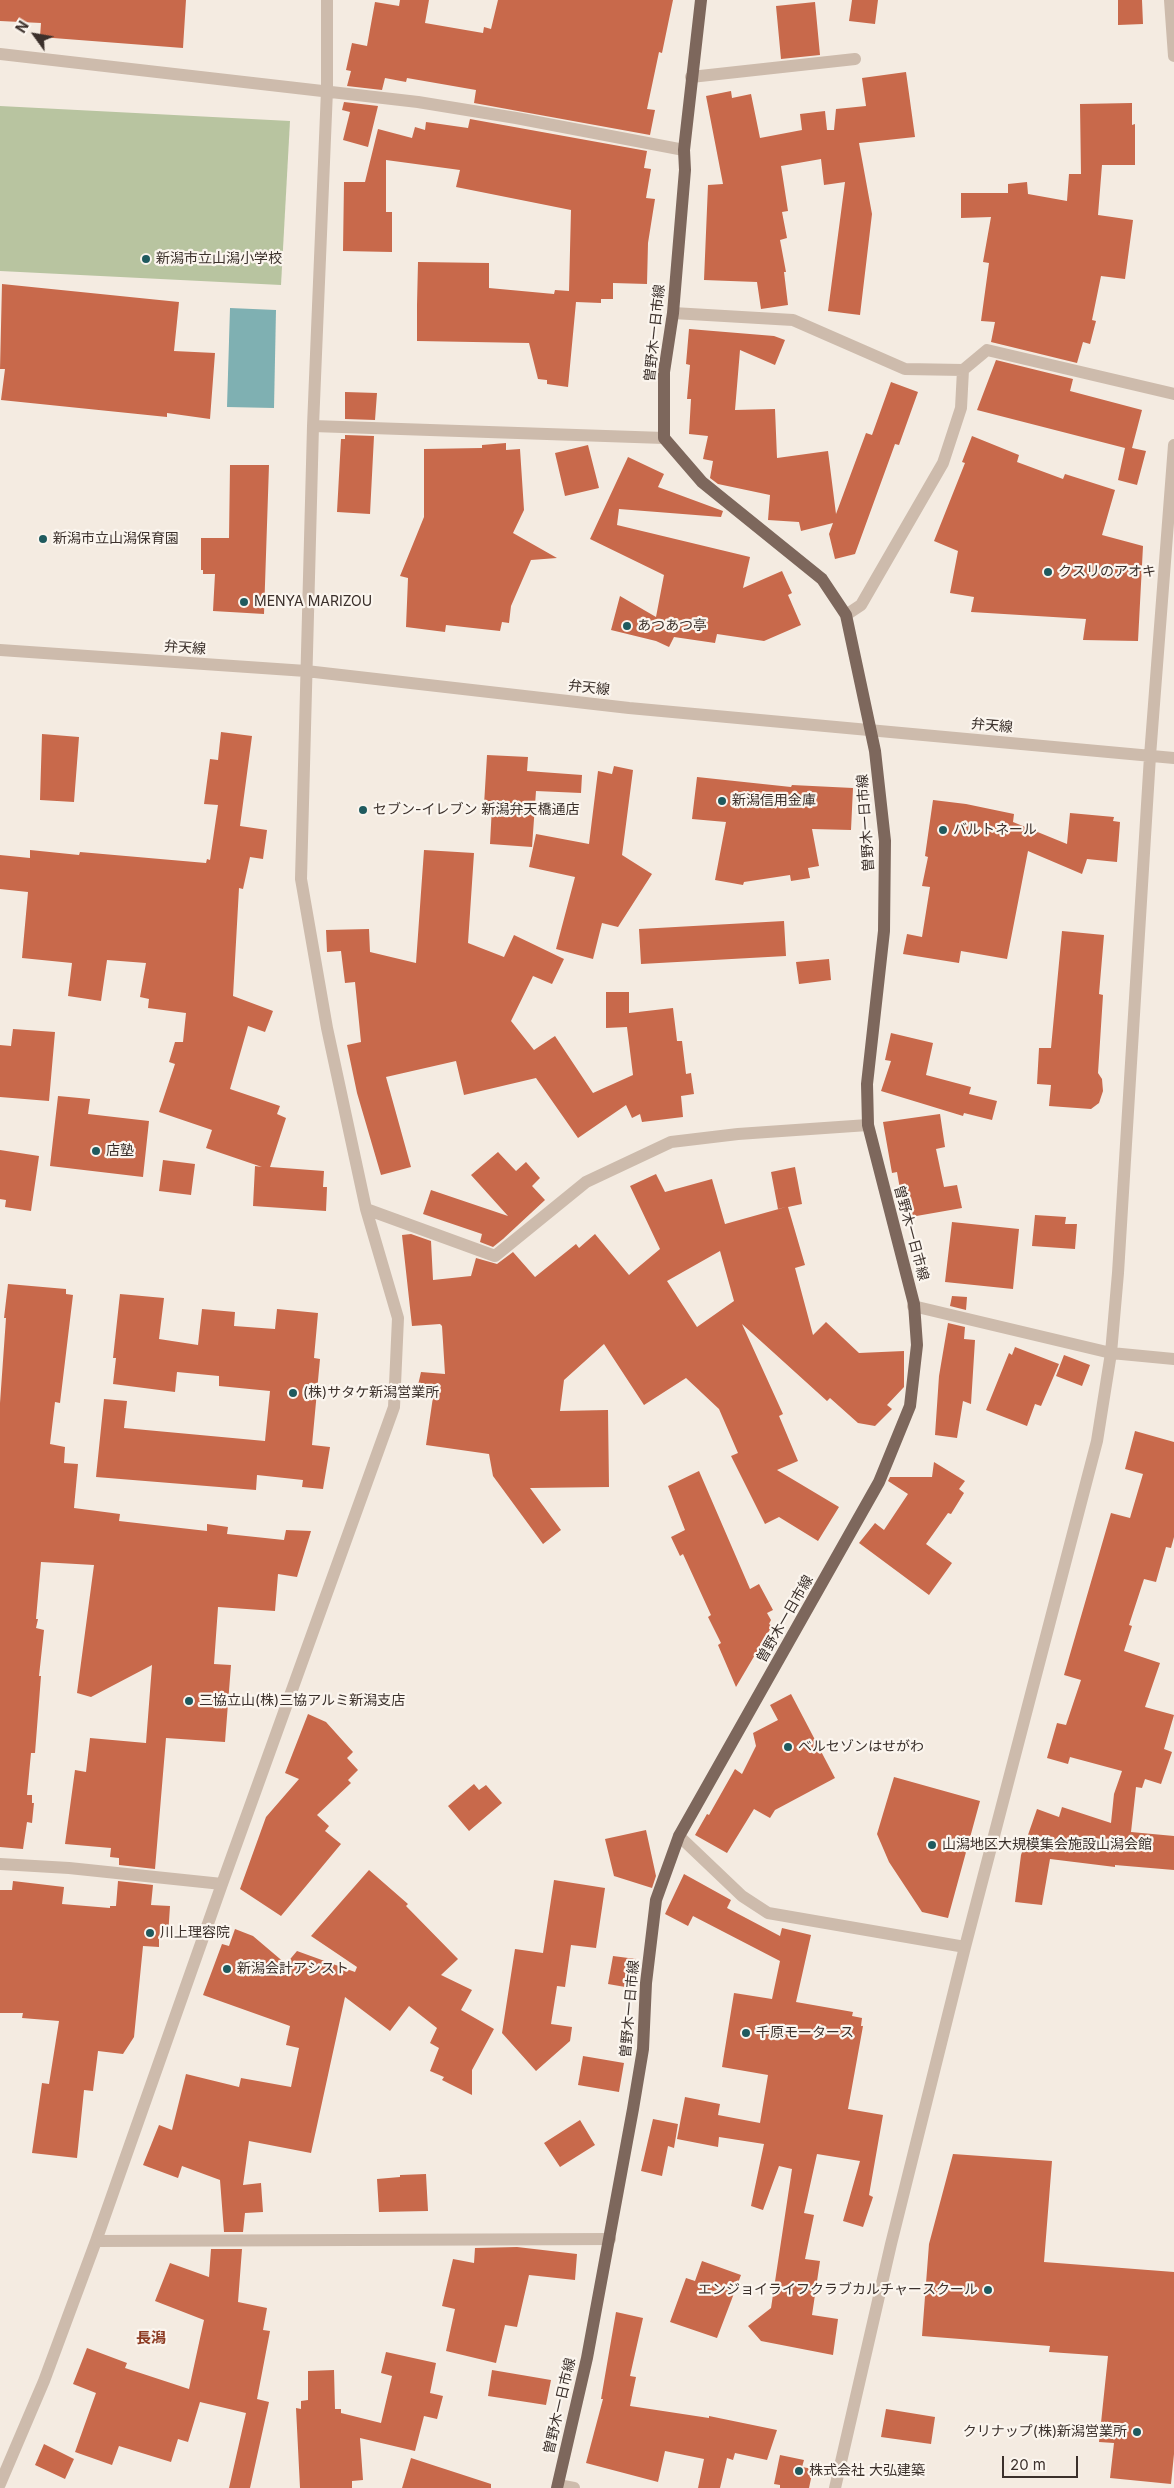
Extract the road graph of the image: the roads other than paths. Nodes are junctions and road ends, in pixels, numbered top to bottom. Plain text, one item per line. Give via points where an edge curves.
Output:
1 (326, 0) edge
2 (701, 0) edge
3 (1170, 0) edge
4 (0, 54) edge
5 (1174, 56) edge
6 (855, 59) dead end
7 (691, 77) junction
8 (327, 90) junction
9 (684, 150) junction
10 (673, 313) junction
11 (963, 370) junction
12 (1174, 394) edge
13 (313, 426) junction
14 (664, 438) junction
15 (1174, 445) edge
16 (1174, 458) edge
17 (846, 615) junction
18 (0, 650) edge
19 (306, 671) junction
20 (869, 730) junction
21 (1150, 756) junction
22 (1174, 758) edge
23 (868, 1125) junction
24 (366, 1209) junction
25 (913, 1306) junction
26 (1110, 1352) junction
27 (1174, 1359) edge
28 (678, 1836) junction
29 (0, 1864) edge
30 (222, 1884) junction
31 (965, 1947) junction
32 (610, 2238) junction
33 (96, 2241) junction
34 (3, 2470) edge
35 (0, 2484) edge
36 (558, 2486) edge
37 (574, 2488) edge
38 (835, 2488) edge

1 - 8 street
2 - 7 main road, 曽野木一日市線
3 - 5 street
4 - 8 street
6 - 7 street
7 - 9 main road, 曽野木一日市線
8 - 9 street via 516,118
8 - 13 street
9 - 10 main road, 曽野木一日市線
10 - 11 street via 793,320 905,369
10 - 14 main road, 曽野木一日市線 via 664,372
11 - 12 street via 987,350
11 - 17 street via 961,408 943,463 861,606
13 - 14 street
13 - 19 street
14 - 17 main road, 曽野木一日市線 via 702,482 822,579
15 - 16 street
16 - 21 street
17 - 20 main road, 曽野木一日市線
18 - 19 street, 弁天線
19 - 20 street, 弁天線 via 619,707
19 - 24 street via 301,879 326,1028
20 - 21 street, 弁天線
20 - 23 main road, 曽野木一日市線 via 875,752 885,841 884,931 867,1084
21 - 22 street, 弁天線
21 - 26 street via 1118,1273
23 - 24 street via 671,1142 586,1182 495,1256
23 - 25 main road, 曽野木一日市線
24 - 30 street via 398,1318 394,1407
25 - 26 street
25 - 28 main road, 曽野木一日市線 via 917,1345 910,1406 879,1482
26 - 27 street
26 - 31 street via 1096,1441
28 - 31 street via 742,1896 768,1913
28 - 32 main road, 曽野木一日市線 via 656,1900 642,2049
29 - 30 street
30 - 33 street
31 - 38 street via 891,2244
32 - 33 street
32 - 36 main road, 曽野木一日市線
33 - 34 street via 44,2381
34 - 35 street
36 - 37 street

